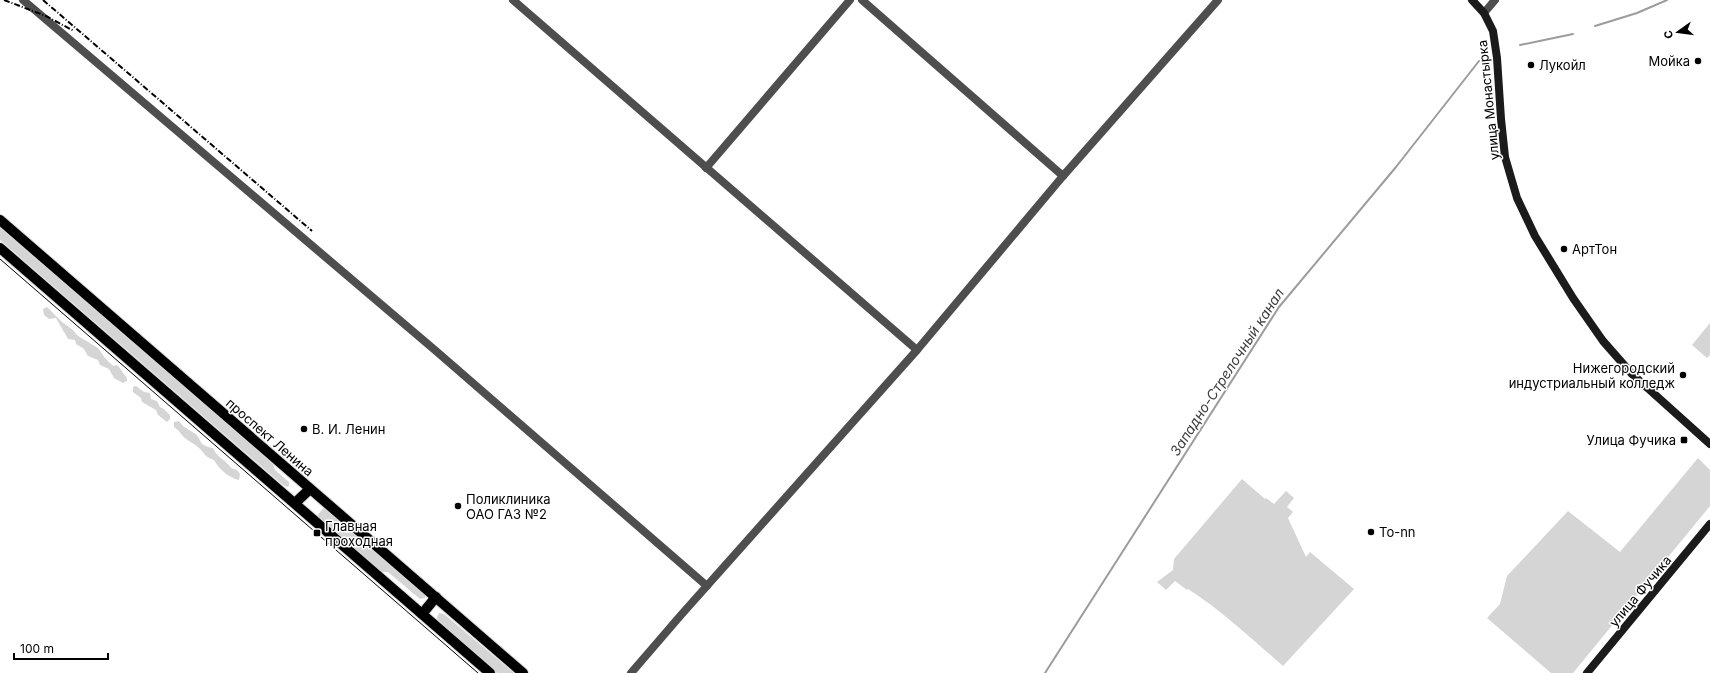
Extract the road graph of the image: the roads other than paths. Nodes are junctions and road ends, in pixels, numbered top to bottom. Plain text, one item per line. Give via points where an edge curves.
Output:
1 (23, 0) edge
2 (513, 0) edge
3 (850, 0) edge
4 (862, 0) edge
5 (1218, 0) edge
6 (1472, 0) edge
7 (1495, 0) edge
8 (1484, 12) junction
9 (706, 168) junction
10 (1062, 176) junction
11 (0, 220) edge
12 (0, 248) edge
13 (917, 350) junction
14 (1710, 444) edge
15 (310, 489) junction
16 (294, 503) junction
17 (1710, 524) edge
18 (707, 586) junction
19 (436, 597) junction
20 (422, 614) junction
21 (490, 673) edge
22 (523, 673) edge
23 (631, 673) edge
24 (1587, 673) edge

1 - 18 street via 436,351
2 - 9 street
3 - 9 street
4 - 10 street
5 - 10 street
6 - 8 street, улица Монастырка
7 - 8 street
8 - 14 street, улица Монастырка via 1493,31 1497,58 1505,157 1517,198 1532,230 1602,341 1632,374
9 - 13 street
10 - 13 street
11 - 15 main road, проспект Ленина
12 - 16 main road
13 - 18 street
15 - 16 main road
15 - 19 main road, проспект Ленина
16 - 20 main road
17 - 24 street, улица Фучика
18 - 23 street
19 - 20 main road
19 - 22 main road, проспект Ленина
20 - 21 main road

